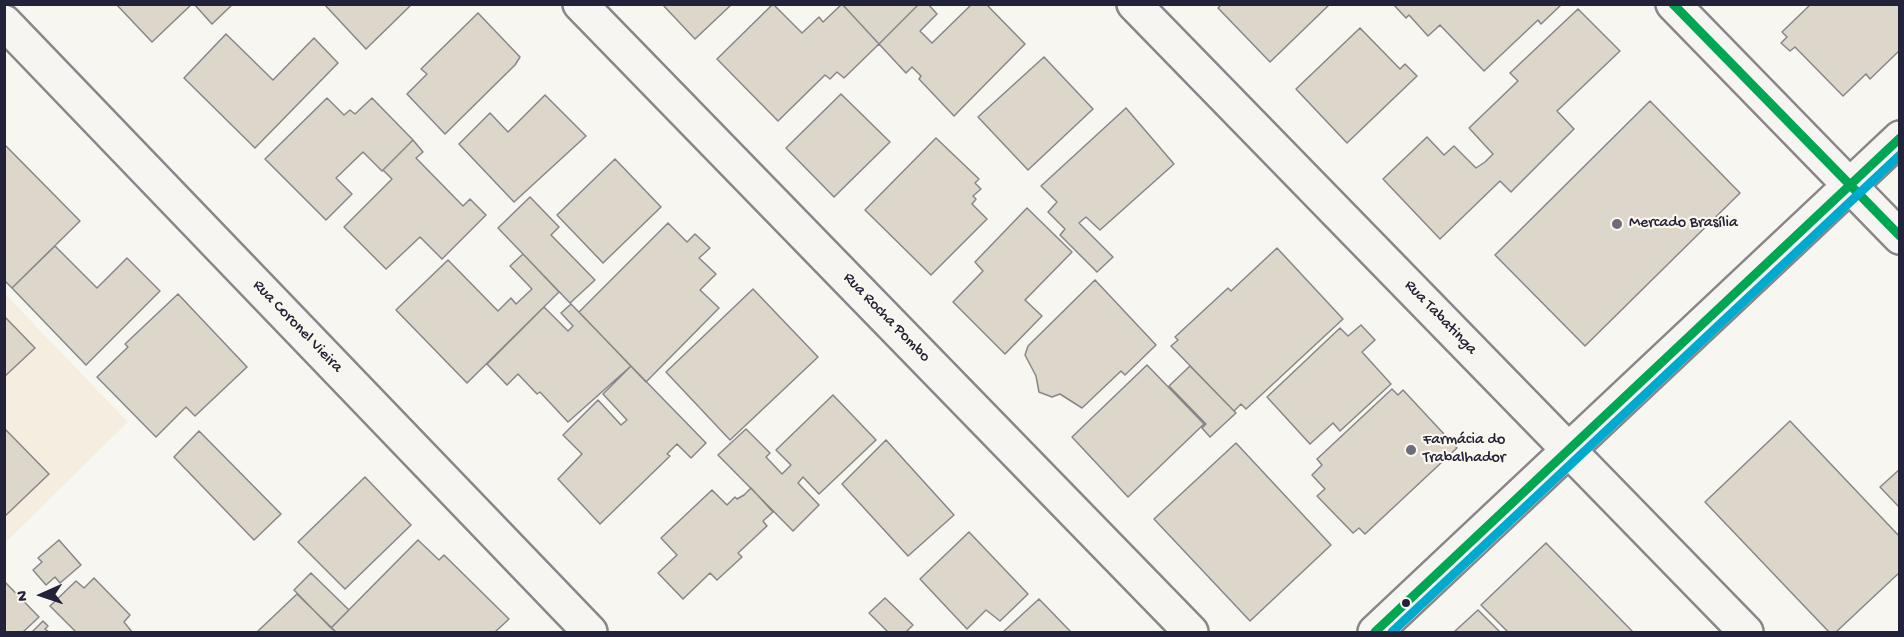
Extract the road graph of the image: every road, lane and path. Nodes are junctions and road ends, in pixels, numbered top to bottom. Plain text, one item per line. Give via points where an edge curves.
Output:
1 (580, 4) edge
2 (1134, 4) edge
3 (1673, 4) edge
4 (4, 22) edge
5 (1899, 138) edge
6 (1849, 186) junction
7 (1899, 237) edge
8 (1569, 450) junction
9 (590, 633) edge
10 (1191, 633) edge
11 (1375, 633) edge
12 (1746, 633) edge

1 - 10 street, Rua Rocha Pombo
2 - 8 street, Rua Tabatinga
3 - 6 street
4 - 9 street, Rua Coronel Vieira
5 - 6 street
6 - 7 street
6 - 8 street
8 - 11 street
8 - 12 street, Rua Tabatinga

